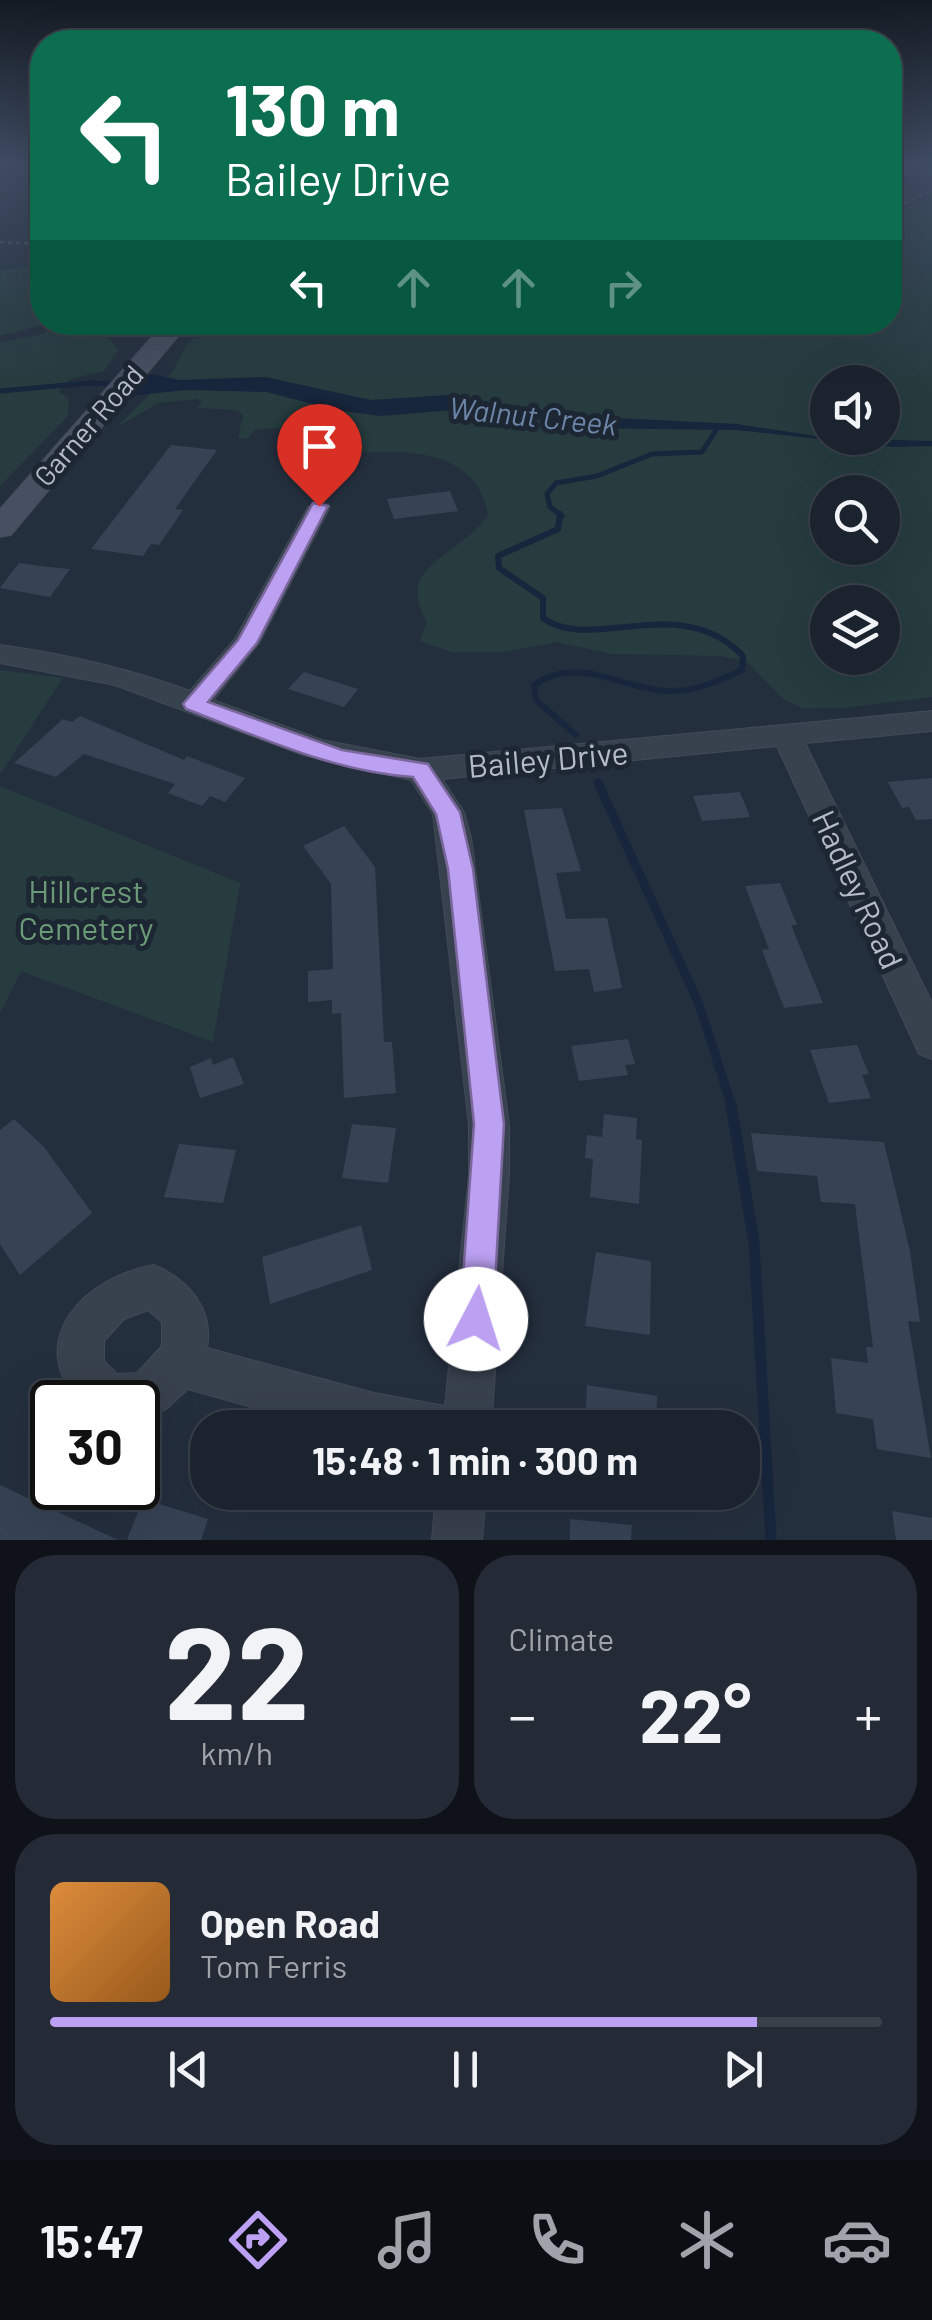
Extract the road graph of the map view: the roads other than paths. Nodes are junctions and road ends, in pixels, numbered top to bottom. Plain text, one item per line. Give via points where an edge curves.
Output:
1 (166, 335) edge
2 (319, 506) dead end
3 (0, 528) edge
4 (0, 654) edge
5 (194, 704) junction
6 (932, 721) edge
7 (786, 736) junction
8 (420, 770) junction
9 (932, 1042) edge
10 (180, 1364) dead end
11 (348, 1410) edge
12 (469, 1410) edge
13 (460, 1510) edge
14 (457, 1540) edge

1 - 3 main road, Garner Road
2 - 5 street via 246,643
4 - 5 street, Bailey Drive via 96,670
5 - 8 street, Bailey Drive via 338,756
6 - 7 street, Bailey Drive
7 - 8 street, Bailey Drive
7 - 9 street, Hadley Road
8 - 12 street via 448,812 455,838 489,1124
10 - 11 street
13 - 14 street

